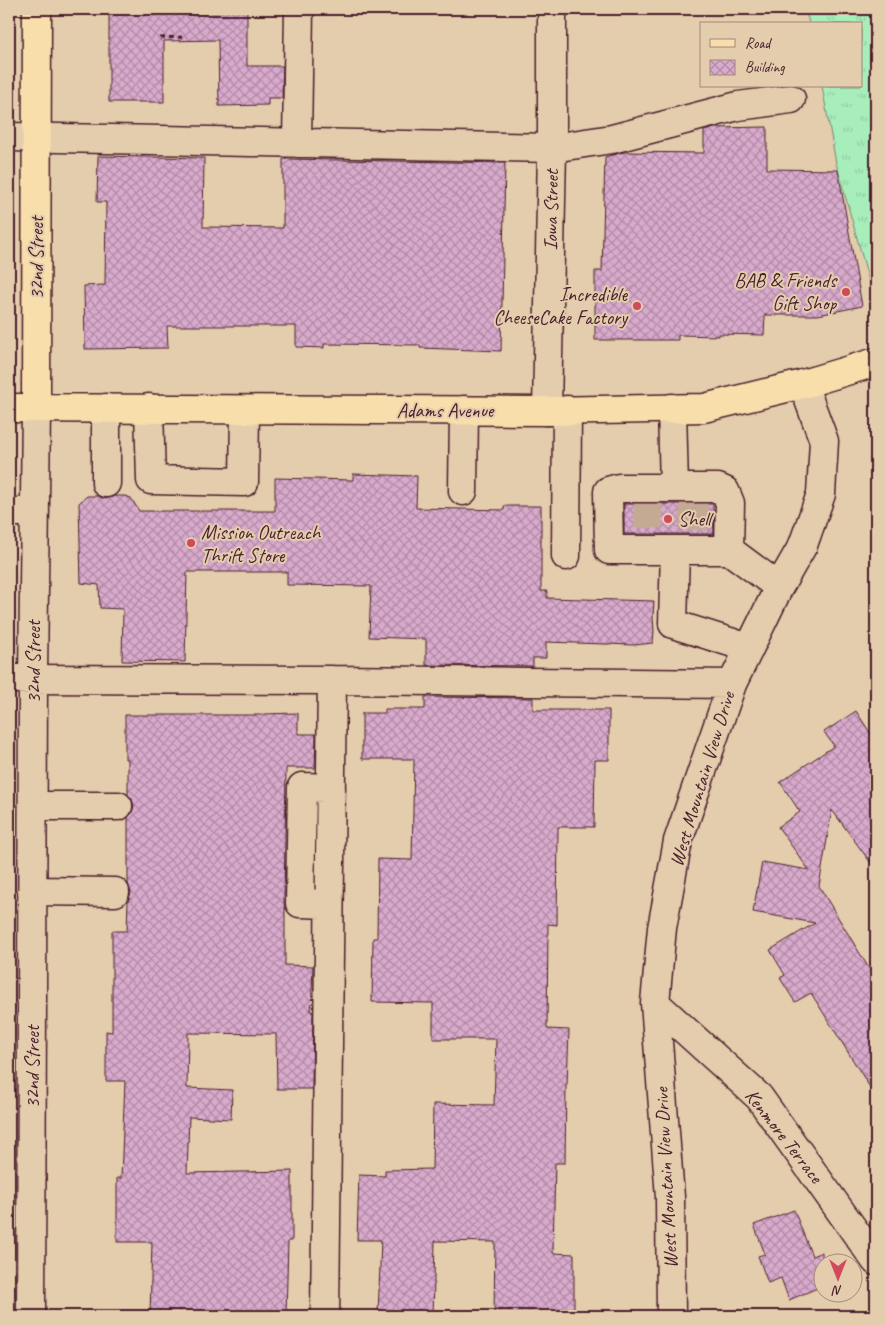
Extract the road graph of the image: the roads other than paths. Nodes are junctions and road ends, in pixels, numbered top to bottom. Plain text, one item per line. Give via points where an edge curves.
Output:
1 (37, 9) edge
2 (299, 9) edge
3 (552, 9) edge
4 (791, 99) dead end
5 (9, 137) edge
6 (37, 138) junction
7 (297, 143) junction
8 (552, 148) junction
9 (876, 362) edge
10 (803, 384) junction
11 (9, 408) edge
12 (36, 408) junction
13 (106, 408) junction
14 (149, 408) junction
15 (672, 408) junction
16 (245, 410) junction
17 (464, 410) junction
18 (557, 410) junction
19 (106, 483) dead end
20 (463, 491) dead end
21 (672, 492) junction
22 (22, 512) edge
23 (687, 543) junction
24 (729, 550) junction
25 (566, 556) dead end
26 (779, 587) junction
27 (749, 648) junction
28 (21, 679) edge
29 (332, 680) junction
30 (732, 684) junction
31 (33, 806) junction
32 (118, 806) dead end
33 (32, 891) junction
34 (115, 892) dead end
35 (655, 1004) junction
36 (876, 1261) edge
37 (31, 1316) edge
38 (325, 1316) edge
39 (671, 1316) edge

1 - 6 main road, 32nd Street
2 - 7 street
3 - 8 street, Iowa Street
4 - 8 street via 738,106 612,139
5 - 6 street
6 - 7 street
6 - 12 main road, 32nd Street
7 - 8 street
8 - 18 street, Iowa Street
9 - 10 main road, Adams Avenue
10 - 15 main road, Adams Avenue via 704,408
10 - 26 street, West Mountain View Drive via 824,441 821,494 802,545
11 - 12 main road, Adams Avenue
12 - 13 main road, Adams Avenue
12 - 22 street, 32nd Street
13 - 14 main road, Adams Avenue
13 - 19 street
14 - 16 main road, Adams Avenue
14 - 16 street via 151,480 244,482
15 - 18 main road, Adams Avenue
15 - 21 street
16 - 17 main road, Adams Avenue
17 - 18 main road, Adams Avenue
17 - 20 street
18 - 25 street, Iowa Street
21 - 23 street via 619,488 608,491 609,550 648,539
21 - 24 street via 718,488 725,491 730,503
22 - 28 street, 32nd Street
23 - 24 street
23 - 27 street via 673,624
24 - 26 street
26 - 27 street, West Mountain View Drive
27 - 30 street, West Mountain View Drive
28 - 29 street
28 - 31 street, 32nd Street
29 - 30 street
29 - 38 street
30 - 35 street, West Mountain View Drive via 678,841 662,928
31 - 32 street
31 - 33 street, 32nd Street
33 - 34 street
33 - 37 street, 32nd Street
35 - 36 street, Kenmore Terrace via 759,1097
35 - 39 street, West Mountain View Drive via 670,1197

